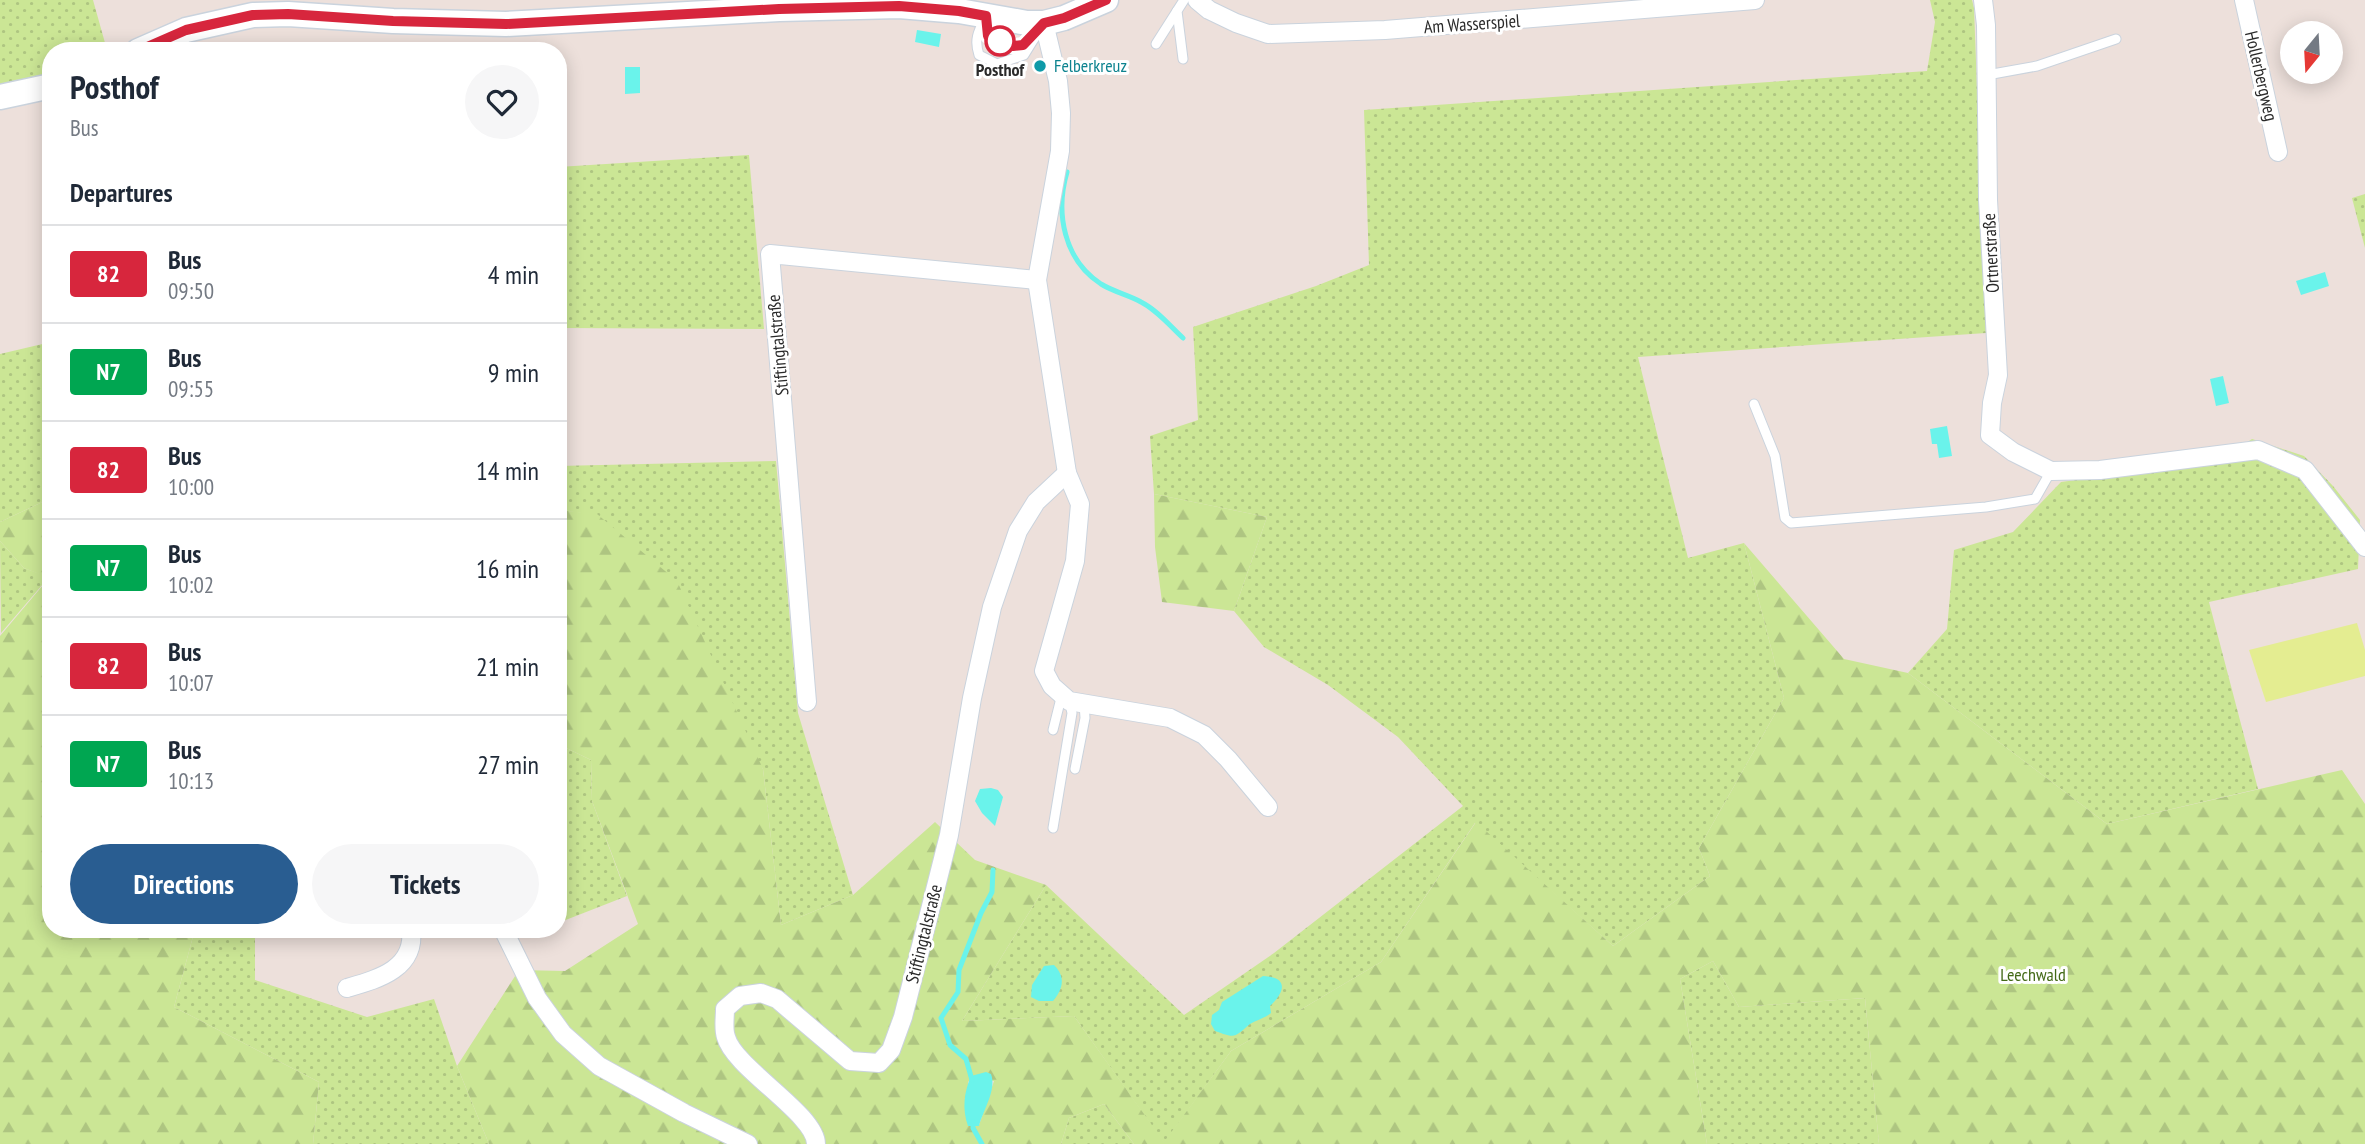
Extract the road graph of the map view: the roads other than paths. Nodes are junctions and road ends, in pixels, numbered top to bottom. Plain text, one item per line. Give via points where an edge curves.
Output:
1 (1106, 0) edge
2 (1184, 0) edge
3 (1196, 0) edge
4 (1755, 0) edge
5 (1983, 0) edge
6 (2245, 0) edge
7 (1177, 11) junction
8 (986, 16) junction
9 (1044, 23) junction
10 (2116, 39) dead end
11 (159, 42) edge
12 (1157, 44) dead end
13 (1183, 60) dead end
14 (1987, 75) junction
15 (42, 88) edge
16 (0, 97) edge
17 (2278, 152) dead end
18 (1037, 279) junction
19 (1754, 404) dead end
20 (2051, 471) junction
21 (1067, 473) junction
22 (2365, 547) edge
23 (1071, 699) junction
24 (807, 702) dead end
25 (1053, 730) dead end
26 (1075, 769) dead end
27 (1268, 807) dead end
28 (1052, 828) dead end
29 (412, 938) edge
30 (507, 938) edge
31 (347, 988) dead end
32 (748, 1144) edge
33 (816, 1144) edge

1 - 9 street
2 - 7 lane
3 - 4 street, Am Wasserspiel via 1236,23 1268,34 1301,34
5 - 14 street, Ortnerstraße
6 - 17 street, Hollerbergweg
7 - 12 lane
7 - 13 lane
8 - 9 street
8 - 9 lane via 976,44 979,55 997,64 1024,55
8 - 11 street via 899,6 506,24 253,15 186,30
9 - 18 street via 1061,113
10 - 14 lane via 2038,66
14 - 20 street, Ortnerstraße via 1998,374 1990,435
15 - 16 street
18 - 21 street
18 - 24 street, Stiftingtalstraße via 770,254
19 - 20 lane via 1775,456 1785,518 1791,523 2035,499
20 - 22 street, Ortnerstraße via 2100,470 2258,450 2305,470
21 - 23 street via 1080,505 1075,561 1044,671 1052,687
21 - 33 street, Stiftingtalstraße via 1036,502 1018,531 992,607 949,835 891,1050 879,1063 850,1060 777,999 761,993 740,996 725,1009 726,1038 742,1061 793,1109 816,1137
23 - 25 lane
23 - 26 lane via 1085,718
23 - 27 street via 1170,718 1204,735
23 - 28 lane
29 - 31 street via 403,961 382,978
30 - 32 street via 537,998 563,1034 599,1066

